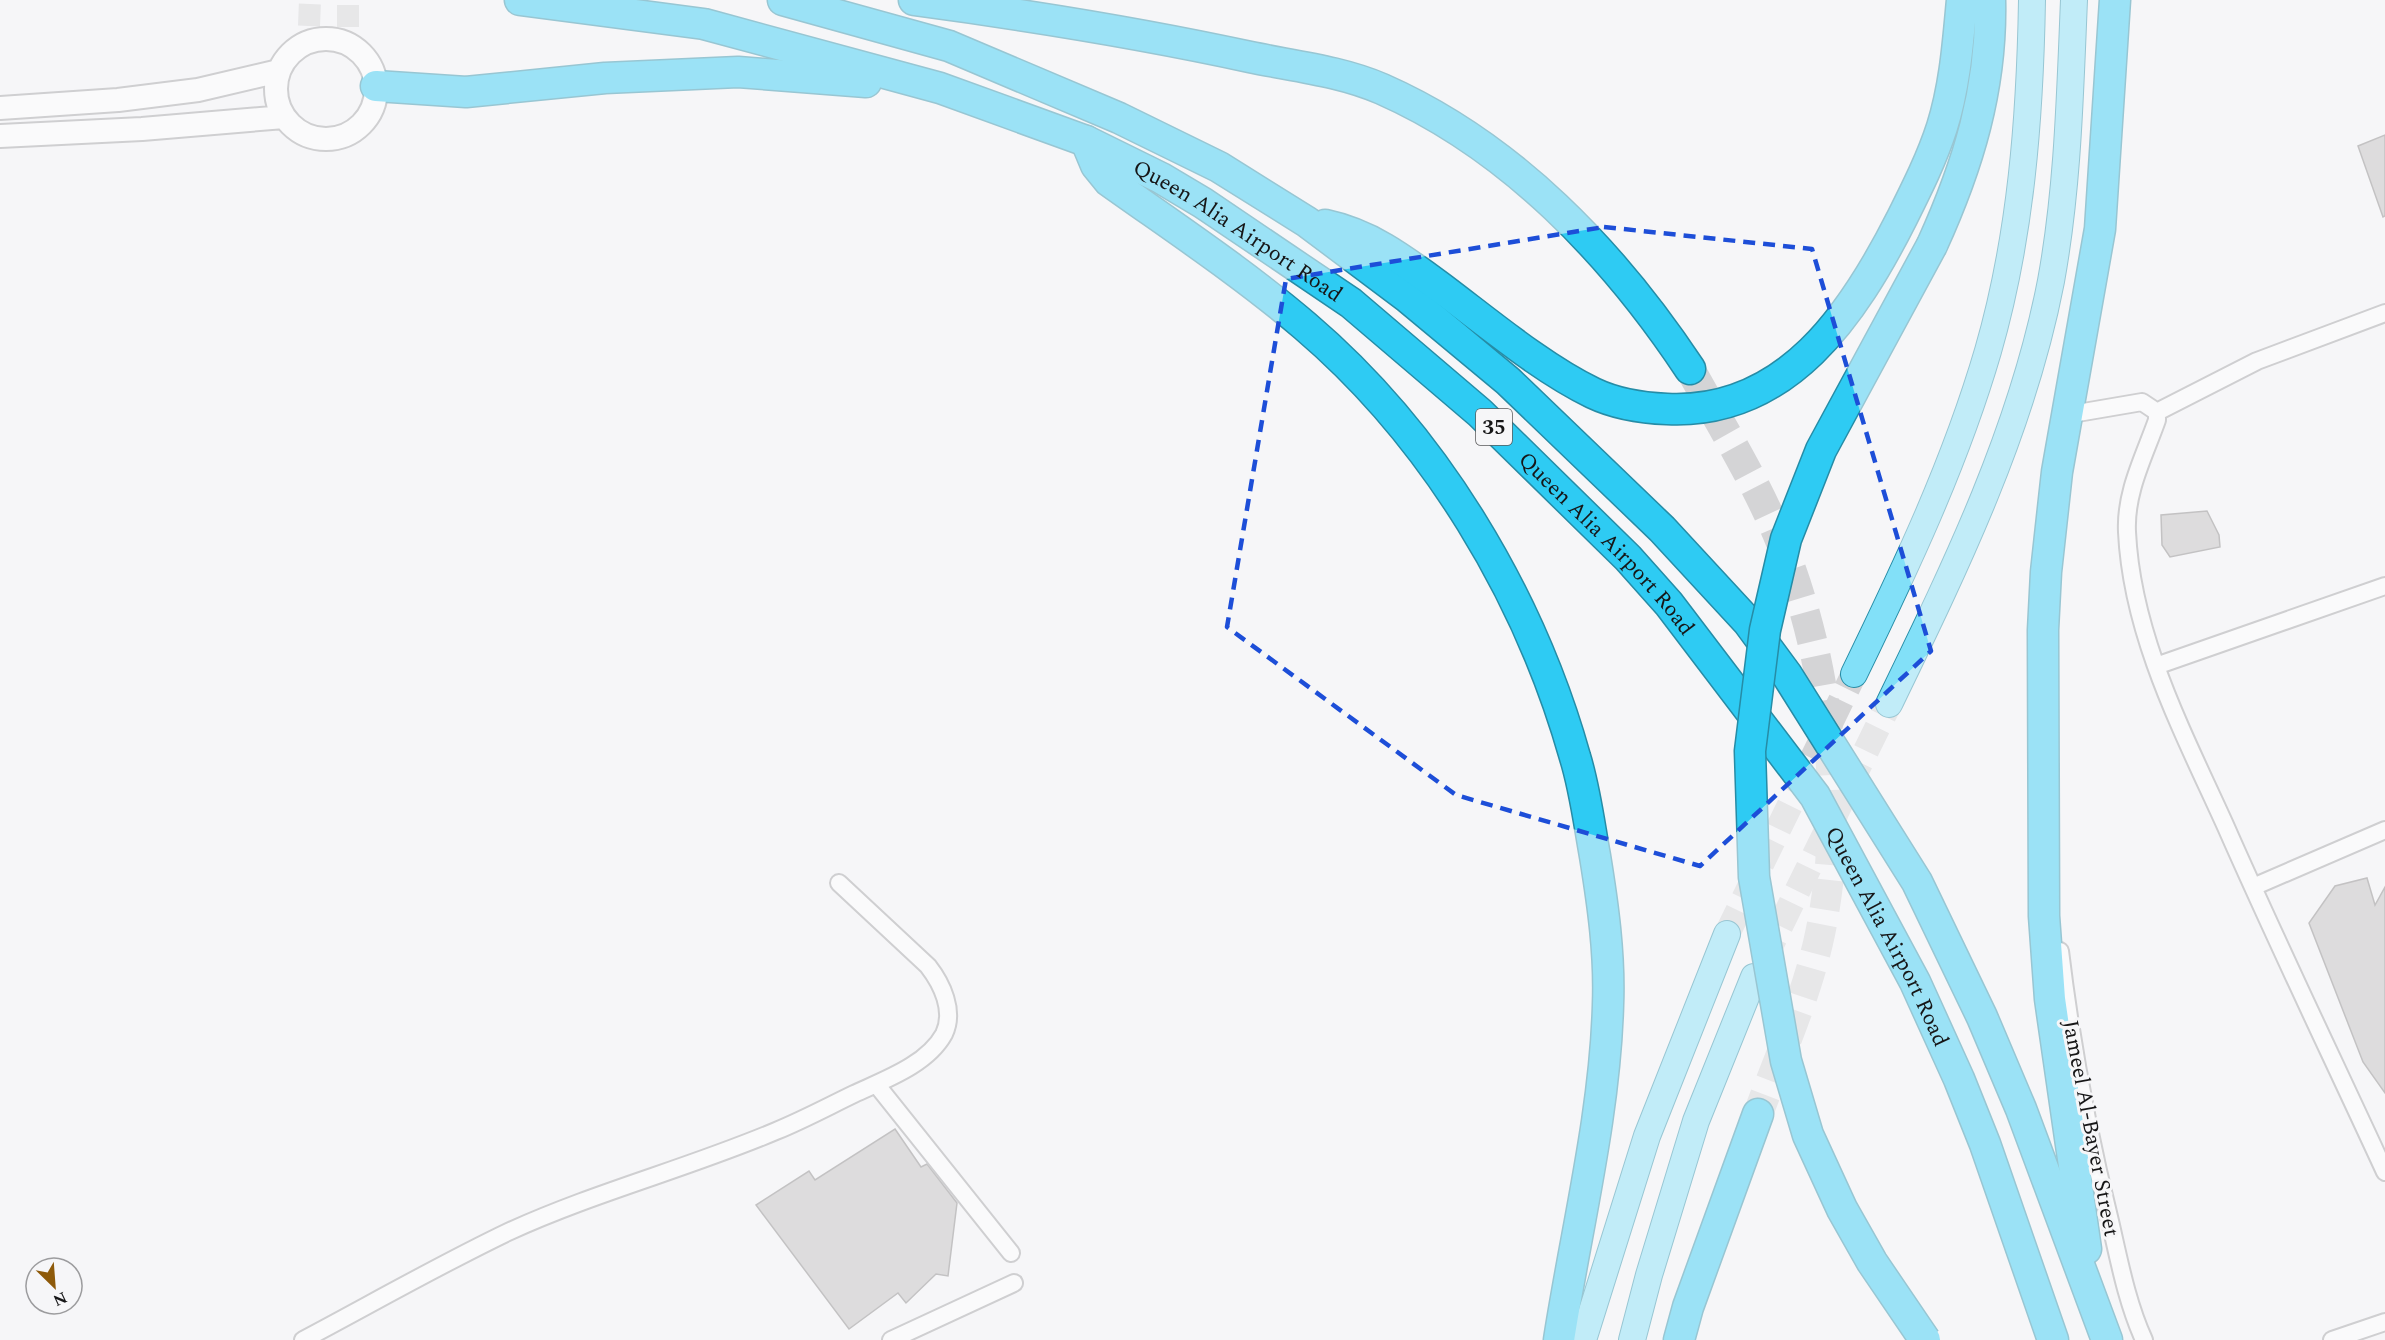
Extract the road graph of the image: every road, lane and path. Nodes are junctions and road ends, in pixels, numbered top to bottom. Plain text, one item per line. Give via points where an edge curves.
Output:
1 (520, 0) edge
2 (783, 0) edge
3 (915, 0) edge
4 (1022, 0) edge
5 (1962, 0) edge
6 (1990, 0) edge
7 (2032, 0) edge
8 (2074, 0) edge
9 (2115, 0) edge
10 (1048, 18) junction
11 (279, 71) junction
12 (376, 86) junction
13 (940, 88) junction
14 (0, 108) edge
15 (284, 117) junction
16 (0, 136) edge
17 (1086, 141) junction
18 (1307, 222) junction
19 (2385, 314) edge
20 (1690, 369) tunnel mouth
21 (2157, 412) junction
22 (2066, 415) junction
23 (2385, 586) edge
24 (2156, 666) junction
25 (1854, 674) tunnel mouth
26 (1889, 704) tunnel mouth
27 (2385, 831) edge
28 (839, 883) dead end
29 (2253, 887) junction
30 (2044, 916) junction
31 (1727, 934) tunnel mouth
32 (1754, 977) tunnel mouth
33 (876, 1084) junction
34 (1758, 1114) tunnel mouth
35 (2385, 1172) edge
36 (1011, 1253) dead end
37 (1014, 1283) dead end
38 (2093, 1300) junction
39 (2385, 1322) edge
40 (303, 1340) edge
41 (891, 1340) edge
42 (1559, 1340) edge
43 (1583, 1340) edge
44 (1632, 1340) edge
45 (1679, 1340) edge
46 (1925, 1340) edge
47 (2054, 1340) edge
48 (2107, 1340) edge
49 (2144, 1340) edge
50 (2332, 1340) edge

1 - 13 highway, Queen Alia Airport Road / 35 via 704,24
2 - 18 highway, Queen Alia Airport Road / 35 via 949,46 1177,145
3 - 10 highway
4 - 10 street
5 - 18 highway via 1954,81 1942,126 1928,165 1881,261 1821,344 1762,389 1734,401 1670,409 1624,404 1595,394 1545,363 1389,250 1347,230
6 - 46 highway, bridge via 1988,60 1969,156 1932,245 1821,450 1786,539 1765,630 1750,751 1754,877 1785,1061 1808,1135 1842,1209 1872,1262
7 - 25 main road via 2030,76 2018,212 1988,350 1944,480
8 - 26 main road via 2063,198 2036,345 1980,512
9 - 22 highway via 2100,230
10 - 20 highway via 1344,77 1380,88 1422,110 1468,136 1515,171 1563,215 1605,257
11 - 12 street via 309,34 332,40 351,38 369,64
11 - 14 street via 198,90
11 - 15 street via 276,87
12 - 13 highway via 466,92 605,78 738,72
12 - 15 street via 367,116 342,136 310,136
13 - 17 highway, Queen Alia Airport Road / 35
15 - 16 street
17 - 42 highway via 1096,165 1109,181 1236,271 1306,327 1388,410 1439,475 1476,531 1527,625 1557,701 1577,761 1587,808 1607,952 1608,1005 1593,1139
17 - 47 highway, Queen Alia Airport Road / 35 via 1203,202 1351,303 1480,413 1628,558 1669,604 1815,796 1887,926 1959,1079
18 - 38 highway, Queen Alia Airport Road / 35 via 1407,297 1508,381 1662,529 1748,622 1843,761 1917,882 2021,1109
19 - 21 street via 2258,361
21 - 22 street via 2142,402
21 - 24 street via 2136,472 2127,515 2135,585
22 - 30 highway via 2051,520 2043,630
23 - 24 street
24 - 29 street
27 - 29 street
28 - 33 street via 928,966 938,979 947,1008 944,1034 936,1044 908,1067
29 - 35 street
30 - 38 highway via 2050,999
30 - 49 street, Jameel Al-Bayer Street via 2060,949 2078,1070 2102,1190
31 - 43 main road via 1647,1136
32 - 44 main road via 1696,1121
33 - 36 street
33 - 40 street via 776,1131 509,1232
34 - 45 highway
37 - 41 street
38 - 48 highway, Queen Alia Airport Road / 35
39 - 50 street

